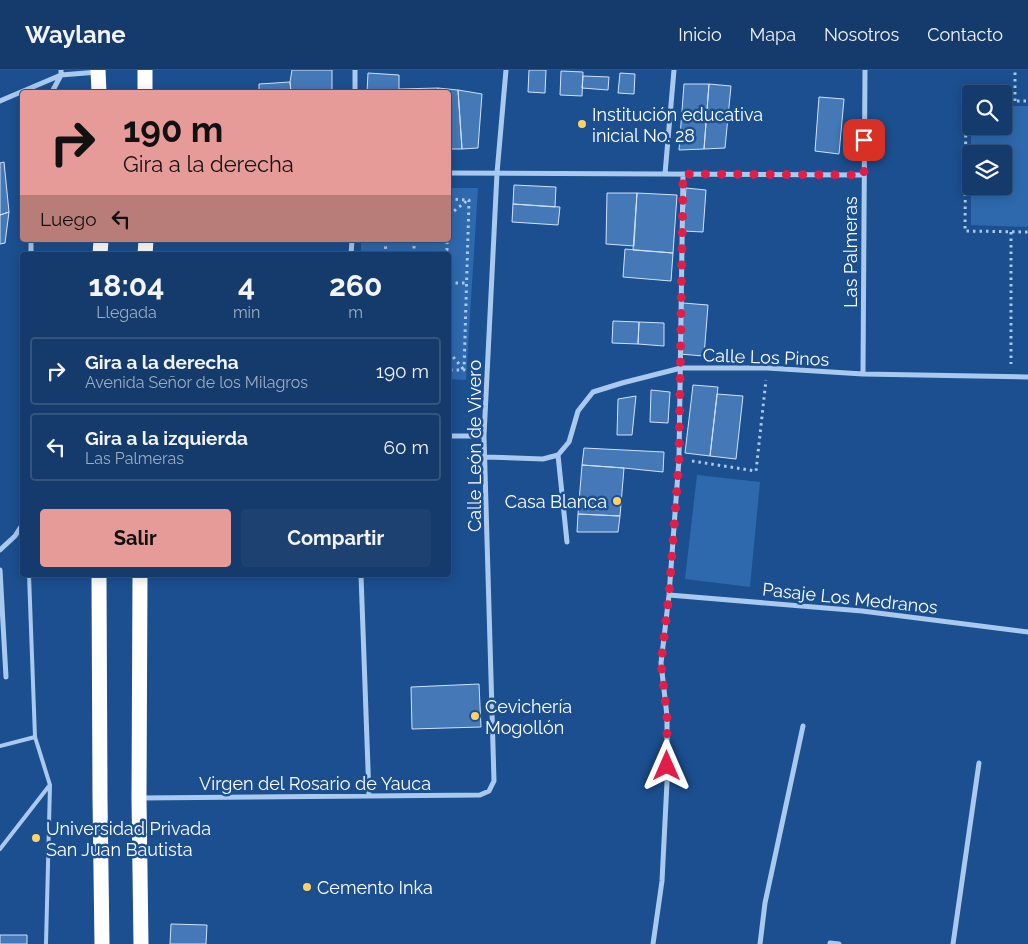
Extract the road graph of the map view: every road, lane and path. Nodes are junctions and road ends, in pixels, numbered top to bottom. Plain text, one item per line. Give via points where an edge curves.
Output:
1 (145, 70) edge
2 (355, 70) edge
3 (506, 70) edge
4 (674, 70) edge
5 (865, 70) edge
6 (1016, 70) edge
7 (98, 71) edge
8 (61, 73) edge
9 (24, 90) edge
10 (53, 90) edge
11 (99, 90) edge
12 (145, 90) edge
13 (355, 90) edge
14 (20, 92) edge
15 (0, 101) edge
16 (1015, 101) joint
17 (1028, 101) edge
18 (965, 135) edge
19 (451, 172) edge
20 (497, 173) junction
21 (665, 174) junction
22 (683, 174) junction
23 (864, 175) junction
24 (451, 199) edge
25 (469, 200) junction
26 (451, 214) edge
27 (1011, 232) junction
28 (1028, 232) edge
29 (451, 283) edge
30 (466, 283) junction
31 (451, 354) edge
32 (681, 368) junction
33 (767, 368) junction
34 (451, 370) edge
35 (464, 370) junction
36 (863, 374) junction
37 (1011, 378) junction
38 (1028, 378) edge
39 (451, 436) edge
40 (484, 436) junction
41 (485, 456) junction
42 (558, 456) junction
43 (679, 460) junction
44 (20, 528) edge
45 (567, 542) dead end
46 (0, 550) edge
47 (0, 570) edge
48 (29, 577) edge
49 (99, 577) edge
50 (140, 577) edge
51 (361, 577) edge
52 (669, 595) junction
53 (1028, 632) edge
54 (6, 677) dead end
55 (803, 726) dead end
56 (35, 738) junction
57 (0, 746) edge
58 (979, 763) dead end
59 (50, 785) junction
60 (489, 791) joint
61 (369, 796) junction
62 (139, 798) junction
63 (0, 849) edge
64 (830, 943) edge
65 (46, 944) edge
66 (102, 944) edge
67 (141, 944) edge
68 (653, 944) edge
69 (760, 944) edge
70 (839, 944) edge
71 (953, 944) edge

1 - 12 highway
2 - 13 street
3 - 20 street, Calle León de Vivero
4 - 21 street
5 - 23 street, Las Palmeras
6 - 16 path
7 - 8 street
7 - 11 highway
8 - 9 street
8 - 10 street
14 - 15 street
16 - 17 path
18 - 27 path via 964,231
19 - 20 street
20 - 21 street
20 - 40 street, Calle León de Vivero
21 - 22 street
22 - 23 street
22 - 32 street
23 - 36 street, Las Palmeras
24 - 25 path
25 - 26 path
25 - 30 path
27 - 28 path
27 - 37 path
29 - 30 path
30 - 35 path
31 - 35 path
32 - 33 street, Calle Los Pinos
32 - 42 street, Calle Los Pinos via 593,392 578,411 569,442
32 - 43 street
33 - 36 street, Calle Los Pinos
33 - 43 path via 756,471
34 - 35 path
36 - 37 street, Calle Los Pinos
37 - 38 street, Calle Los Pinos
39 - 40 street
40 - 41 street, Calle León de Vivero
41 - 42 street via 543,459
41 - 60 street, Calle León de Vivero via 494,781
42 - 45 street
43 - 52 street
44 - 46 street
47 - 54 street
48 - 56 lane
49 - 66 highway
50 - 62 highway
51 - 61 street
52 - 53 street, Pasaje Los Medranos via 862,611
52 - 68 street via 661,663 667,716 667,782 662,881
55 - 69 street via 765,903
56 - 57 lane
56 - 59 lane
58 - 71 street
59 - 63 lane
59 - 65 lane
60 - 61 street, Virgen del Rosario de Yauca via 480,796
61 - 62 street, Virgen del Rosario de Yauca
62 - 67 highway
64 - 70 street

